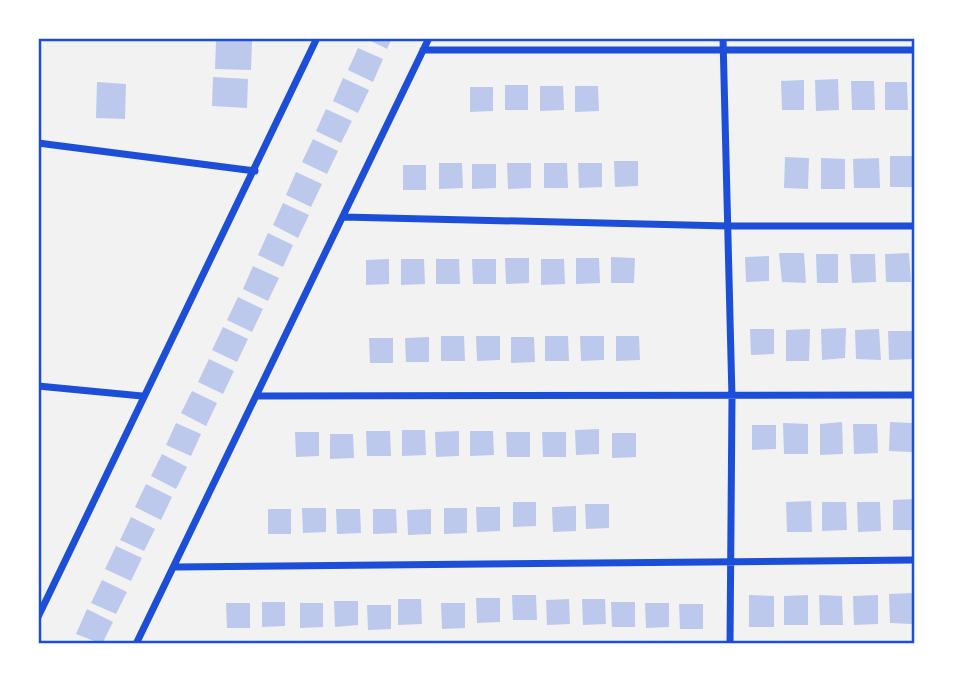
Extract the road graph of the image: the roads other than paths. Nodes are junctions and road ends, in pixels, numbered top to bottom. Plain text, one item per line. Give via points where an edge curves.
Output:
1 (317, 38) edge
2 (429, 38) edge
3 (723, 38) edge
4 (423, 50) junction
5 (723, 50) junction
6 (915, 50) edge
7 (38, 143) edge
8 (254, 171) junction
9 (343, 217) junction
10 (728, 226) junction
11 (915, 226) edge
12 (38, 386) edge
13 (915, 395) edge
14 (142, 396) junction
15 (256, 396) junction
16 (732, 398) junction
17 (915, 560) edge
18 (731, 562) junction
19 (174, 567) junction
20 (38, 617) edge
21 (136, 643) edge
22 (730, 643) edge

1 - 8 street
2 - 4 street
3 - 5 street
4 - 5 street
4 - 9 street
5 - 6 street
5 - 10 street
7 - 8 street
8 - 14 street
9 - 10 street
9 - 15 street
10 - 11 street
10 - 16 street
12 - 14 street
13 - 16 street
14 - 20 street
15 - 16 street
15 - 19 street
16 - 18 street
17 - 18 street
18 - 19 street
18 - 22 street
19 - 21 street

